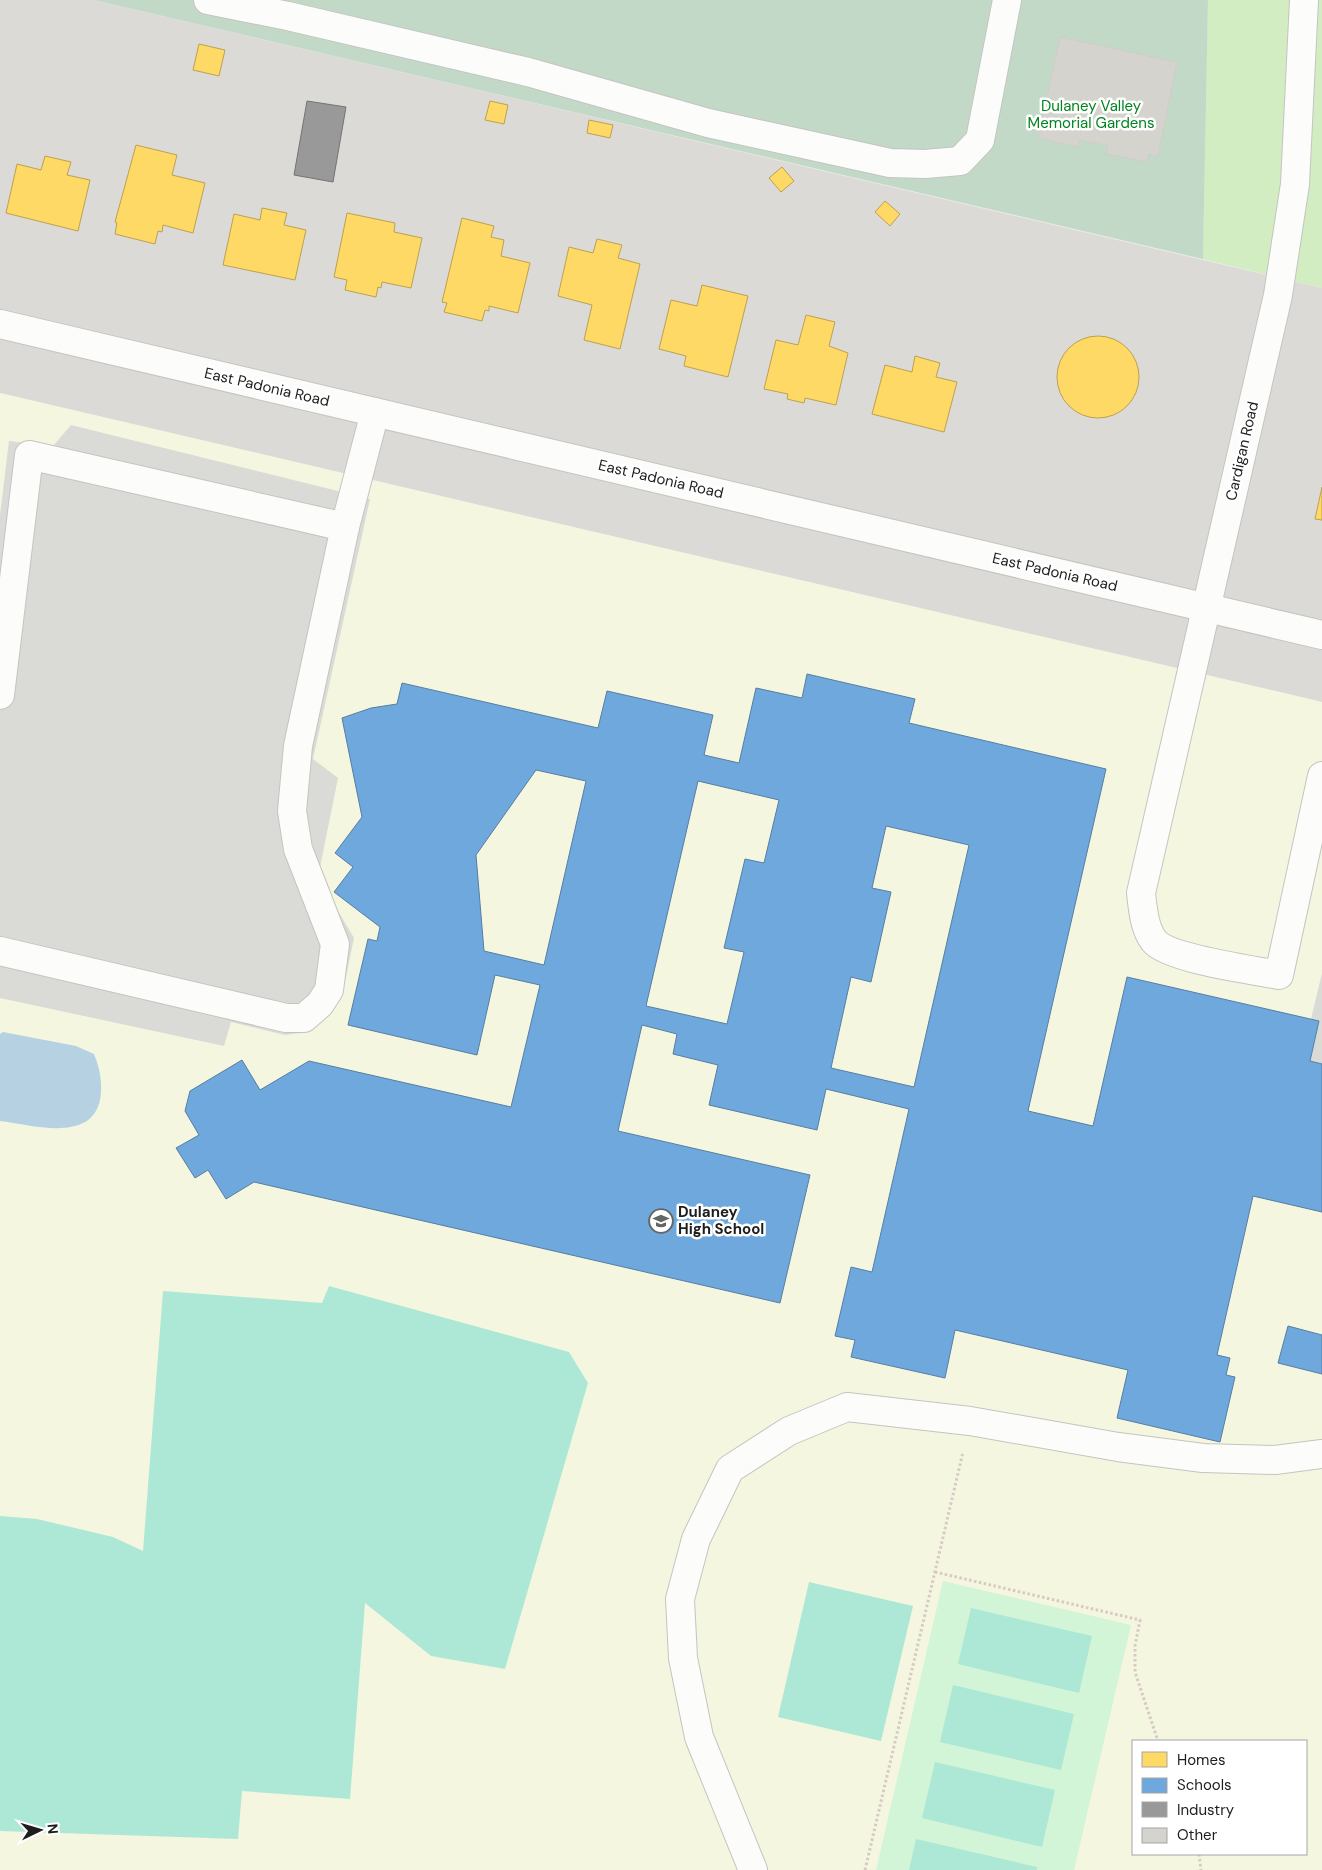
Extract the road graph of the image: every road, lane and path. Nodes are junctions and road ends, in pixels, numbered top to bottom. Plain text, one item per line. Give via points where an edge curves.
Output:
1 (208, 0) edge
2 (1007, 0) edge
3 (1304, 0) edge
4 (1312, 40) edge
5 (0, 324) edge
6 (375, 412) junction
7 (345, 527) junction
8 (1206, 608) junction
9 (1322, 635) edge
10 (0, 695) edge
11 (1322, 776) edge
12 (0, 951) edge
13 (970, 1421) junction
14 (1322, 1454) edge
15 (936, 1572) junction
16 (1158, 1740) edge
17 (1199, 1855) edge
18 (753, 1870) edge
19 (865, 1870) edge
20 (1201, 1870) edge

1 - 2 street via 528,72 708,123 890,163 925,164 960,160 980,140
3 - 4 street, Cardigan Road
4 - 8 street, Cardigan Road via 1278,295
5 - 6 street, East Padonia Road
6 - 7 street
6 - 8 street, East Padonia Road
7 - 10 street via 29,455
7 - 12 street via 298,746 292,811 298,849 335,944 330,990 320,1004 304,1018 286,1018
8 - 9 street, East Padonia Road
8 - 11 street, Cardigan Road via 1141,893 1144,920 1154,942 1175,954 1279,975
13 - 14 street via 1203,1458 1275,1460
13 - 15 path
13 - 18 street via 847,1407 789,1431 730,1470 696,1539 680,1599 683,1658 699,1737
15 - 16 path via 1140,1620 1135,1672
15 - 19 path
17 - 20 path

